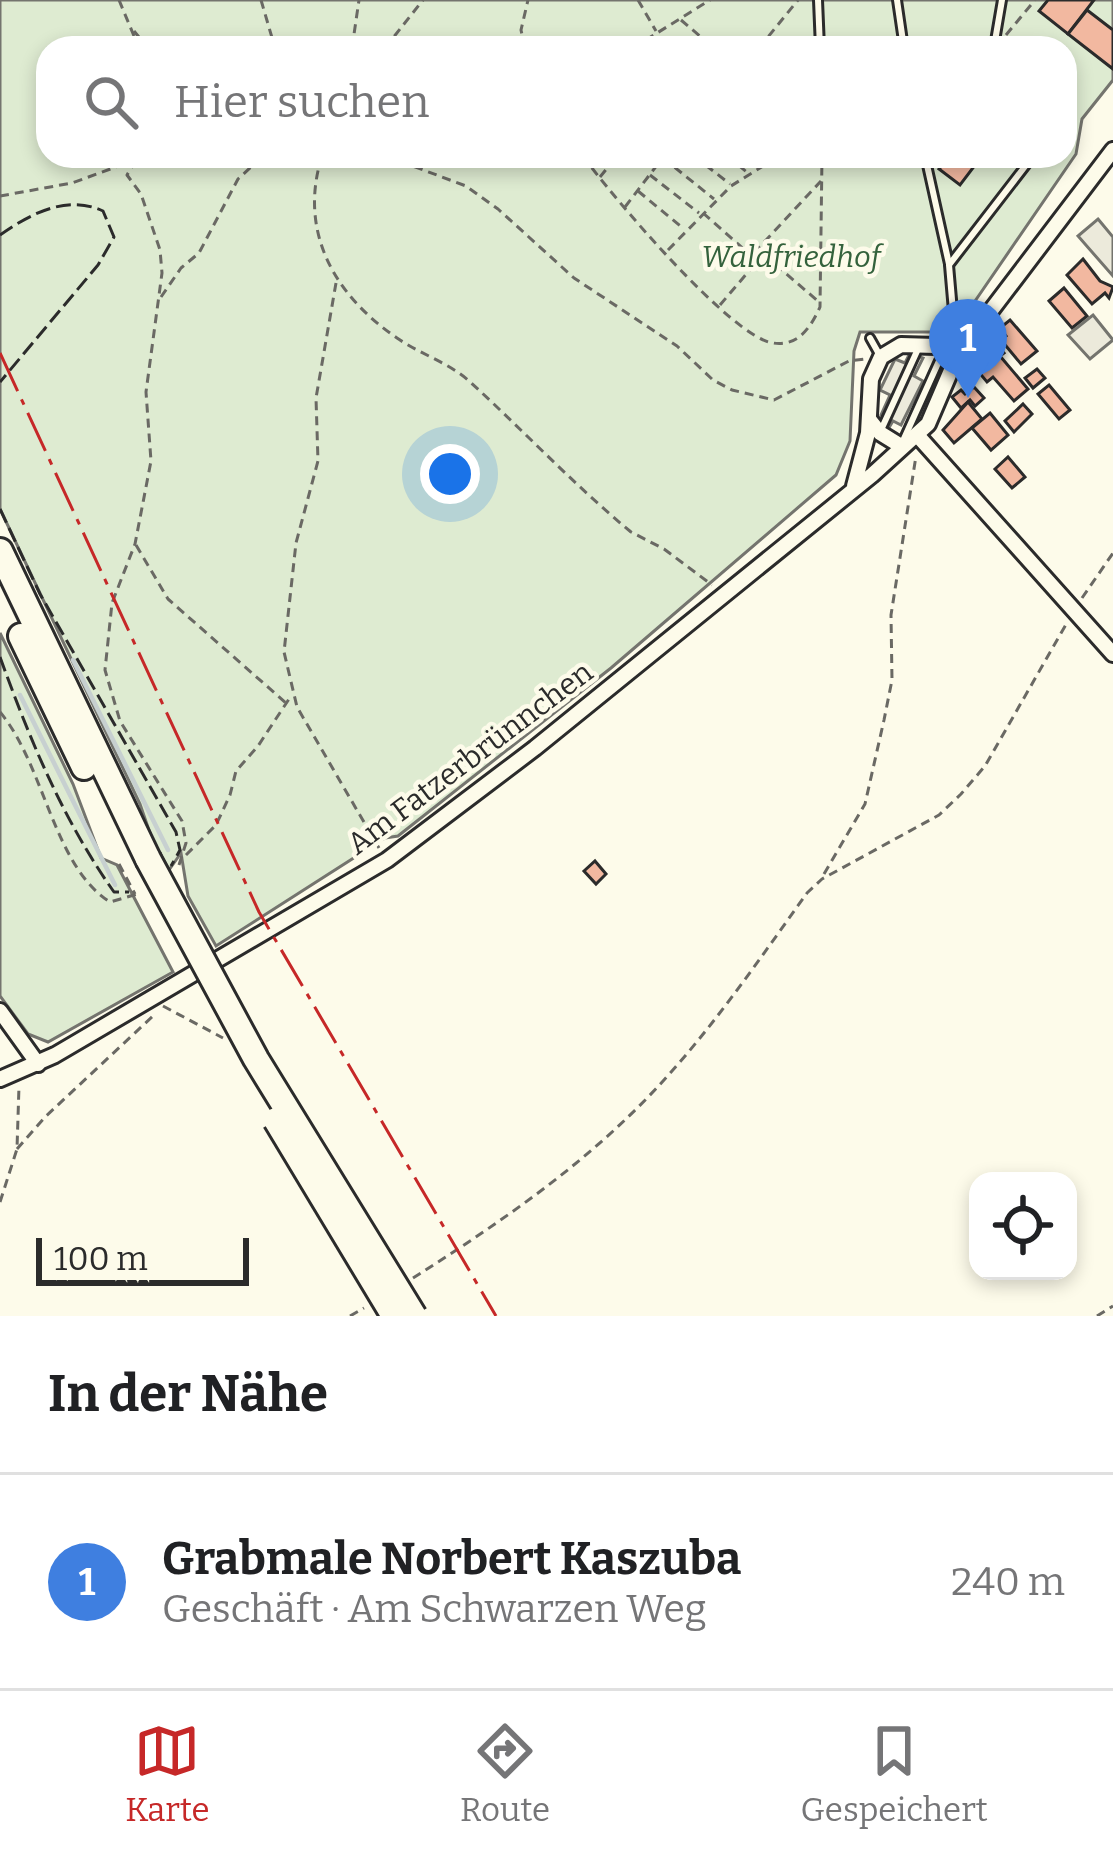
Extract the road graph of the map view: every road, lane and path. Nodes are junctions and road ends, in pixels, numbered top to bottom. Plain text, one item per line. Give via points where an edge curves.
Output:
1 (118, 0) edge
2 (261, 0) edge
3 (359, 0) edge
4 (423, 0) edge
5 (528, 0) edge
6 (638, 0) edge
7 (710, 0) edge
8 (798, 0) edge
9 (818, 0) edge
10 (897, 0) edge
11 (1002, 0) edge
12 (1035, 0) edge
13 (680, 19) junction
14 (130, 26) junction
15 (657, 33) junction
16 (134, 36) edge
17 (138, 36) edge
18 (272, 36) edge
19 (354, 36) edge
20 (394, 36) edge
21 (522, 36) edge
22 (652, 36) edge
23 (700, 36) edge
24 (768, 36) edge
25 (820, 36) edge
26 (902, 36) edge
27 (1000, 36) edge
28 (1006, 36) edge
29 (1113, 150) edge
30 (114, 168) edge
31 (132, 168) edge
32 (249, 168) edge
33 (320, 168) edge
34 (420, 168) edge
35 (594, 168) edge
36 (607, 168) edge
37 (655, 168) edge
38 (677, 168) edge
39 (709, 168) edge
40 (742, 168) edge
41 (760, 168) edge
42 (822, 168) edge
43 (928, 168) edge
44 (1024, 168) edge
45 (750, 174) junction
46 (650, 175) junction
47 (600, 178) junction
48 (822, 179) junction
49 (731, 186) junction
50 (638, 191) junction
51 (0, 196) edge
52 (716, 201) junction
53 (625, 208) junction
54 (702, 214) junction
55 (686, 230) junction
56 (667, 252) junction
57 (753, 254) junction
58 (761, 257) junction
59 (949, 265) junction
60 (336, 281) junction
61 (160, 299) junction
62 (821, 303) junction
63 (718, 308) junction
64 (976, 328) junction
65 (870, 338) dead end
66 (956, 340) junction
67 (923, 347) junction
68 (958, 356) junction
69 (874, 358) junction
70 (939, 361) junction
71 (946, 380) junction
72 (869, 419) junction
73 (880, 433) junction
74 (918, 436) junction
75 (901, 446) junction
76 (865, 449) junction
77 (854, 486) junction
78 (135, 544) junction
79 (0, 550) edge
80 (1113, 553) edge
81 (0, 590) edge
82 (721, 596) junction
83 (1074, 610) junction
84 (1113, 654) edge
85 (292, 695) junction
86 (286, 704) junction
87 (0, 712) edge
88 (184, 856) junction
89 (387, 860) junction
90 (134, 863) junction
91 (173, 874) dead end
92 (822, 878) junction
93 (153, 886) dead end
94 (136, 896) junction
95 (163, 1006) dead end
96 (0, 1011) edge
97 (38, 1064) junction
98 (16, 1072) junction
99 (0, 1079) edge
100 (17, 1149) junction
101 (0, 1202) edge
102 (408, 1281) dead end
103 (1113, 1306) edge
104 (394, 1316) edge
105 (414, 1316) edge
106 (1097, 1316) edge

1 - 14 path
2 - 18 path
3 - 19 path
4 - 20 path
5 - 21 path
6 - 15 path
7 - 13 path
8 - 24 path
9 - 25 lane
10 - 26 lane
11 - 27 lane
12 - 28 path
13 - 15 path
13 - 23 path
14 - 16 path
14 - 17 path
15 - 22 path
29 - 64 street
30 - 51 path
31 - 61 path via 127,176 160,250
32 - 61 path via 200,253
33 - 60 path via 313,203
34 - 69 path via 484,197 574,278 732,390 774,400 849,361
35 - 47 path
36 - 47 path
37 - 46 path
38 - 52 path
39 - 49 path
40 - 45 path
41 - 45 path
42 - 48 path
43 - 59 lane
44 - 59 lane
45 - 49 path
46 - 50 path
46 - 54 path
47 - 53 path
48 - 57 path
48 - 62 path
49 - 52 path
50 - 53 path
50 - 55 path
52 - 54 path
53 - 56 path
54 - 55 path
54 - 57 path
55 - 56 path
56 - 63 path
57 - 58 path
58 - 62 path
58 - 63 path
59 - 66 lane
60 - 82 path via 392,335 466,378 612,515
60 - 85 path via 316,398 318,460 285,632
61 - 78 path via 146,392 151,460
62 - 63 path via 810,329 775,344
64 - 66 street
64 - 68 street
65 - 69 lane
66 - 67 street
66 - 68 lane
67 - 69 street via 902,345
67 - 70 street
67 - 73 lane
68 - 71 street
69 - 72 street
70 - 71 street
70 - 75 lane
71 - 74 street
72 - 73 street
72 - 76 street
73 - 75 street
73 - 76 lane
74 - 75 street, Am Fatzerbrünnchen
74 - 83 street
74 - 92 path via 891,615 888,700 865,804
75 - 77 street, Am Fatzerbrünnchen
76 - 77 street
77 - 82 street, Am Fatzerbrünnchen
78 - 86 path via 169,599
78 - 88 path via 112,603 107,686 182,821
79 - 90 highway
80 - 83 path
81 - 90 highway
82 - 89 street, Am Fatzerbrünnchen
83 - 84 street
83 - 92 path via 961,794 939,815
85 - 86 path
85 - 89 path
86 - 88 path via 236,771 216,825
87 - 94 path via 23,744 70,861 103,898
88 - 91 path
89 - 97 street, Am Fatzerbrünnchen
90 - 94 path
90 - 104 highway, bridge
90 - 105 highway, bridge
92 - 102 path via 700,1039 629,1117
93 - 94 path
95 - 100 path
96 - 97 street
97 - 98 street, Am Fatzerbrünnchen
98 - 99 street, Am Fatzerbrünnchen
98 - 100 path
100 - 101 path
103 - 106 path

